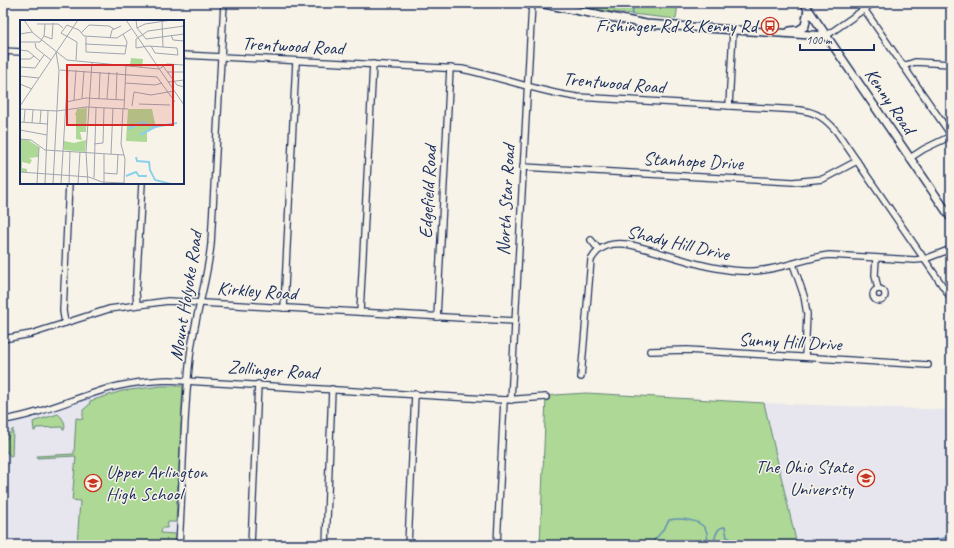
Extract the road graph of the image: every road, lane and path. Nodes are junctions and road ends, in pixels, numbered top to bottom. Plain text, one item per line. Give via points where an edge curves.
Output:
1 (224, 3) edge
2 (532, 3) edge
3 (539, 3) edge
4 (873, 3) edge
5 (806, 6) edge
6 (864, 9) junction
7 (733, 31) junction
8 (780, 34) junction
9 (826, 36) junction
10 (4, 51) edge
11 (20, 52) edge
12 (184, 55) edge
13 (221, 57) junction
14 (296, 61) junction
15 (373, 64) junction
16 (951, 64) edge
17 (903, 66) junction
18 (450, 68) junction
19 (3, 83) edge
20 (527, 86) junction
21 (729, 106) junction
22 (951, 136) edge
23 (910, 158) junction
24 (857, 161) junction
25 (523, 167) junction
26 (69, 184) edge
27 (142, 184) edge
28 (951, 218) edge
29 (591, 240) dead end
30 (951, 249) edge
31 (599, 250) junction
32 (876, 258) junction
33 (925, 259) junction
34 (793, 264) junction
35 (878, 289) dead end
36 (951, 298) edge
37 (201, 302) junction
38 (137, 305) junction
39 (284, 308) junction
40 (360, 312) junction
41 (437, 317) junction
42 (514, 321) junction
43 (64, 323) junction
44 (3, 339) edge
45 (650, 351) dead end
46 (805, 357) junction
47 (928, 365) dead end
48 (581, 377) dead end
49 (188, 380) junction
50 (258, 384) junction
51 (332, 389) junction
52 (415, 394) junction
53 (546, 397) dead end
54 (504, 400) junction
55 (510, 400) junction
56 (3, 420) edge
57 (179, 545) edge
58 (251, 545) edge
59 (326, 545) edge
60 (408, 545) edge
61 (497, 545) edge

1 - 13 street, Mount Holyoke Road
2 - 20 street, North Star Road
3 - 7 main road via 628,21
4 - 6 street
5 - 8 main road via 807,21 803,28
5 - 9 main road, Kenny Road
6 - 9 street
6 - 17 street
7 - 8 main road
7 - 21 street
8 - 9 main road
9 - 23 main road, Kenny Road
10 - 11 street
10 - 19 street
12 - 13 street, Trentwood Road
13 - 14 street, Trentwood Road
13 - 37 street, Mount Holyoke Road via 211,244
14 - 15 street, Trentwood Road
14 - 39 street
15 - 18 street, Trentwood Road
15 - 40 street
16 - 17 street via 915,62
17 - 22 street
18 - 20 street, Trentwood Road via 481,73
18 - 41 street, Edgefield Road
20 - 21 street, Trentwood Road via 578,97
20 - 25 street, North Star Road
21 - 24 street, Trentwood Road via 815,113 837,132
22 - 23 street
23 - 28 main road, Kenny Road
24 - 25 street, Stanhope Drive via 823,179 793,182
24 - 33 street, Trentwood Road
25 - 42 street, North Star Road
26 - 43 street via 62,311
27 - 38 street
29 - 31 street
30 - 33 street, Shady Hill Drive
31 - 34 street, Shady Hill Drive via 611,244 622,243 719,269 755,271
31 - 48 street via 591,260
32 - 33 street, Shady Hill Drive
32 - 34 street, Shady Hill Drive via 815,257
32 - 35 street via 875,275
33 - 36 street, Trentwood Road
34 - 46 street via 807,314
37 - 38 street, Kirkley Road via 168,301
37 - 39 street, Kirkley Road
37 - 49 street, Mount Holyoke Road via 194,326
38 - 43 street, Kirkley Road via 109,309
39 - 40 street, Kirkley Road
40 - 41 street, Kirkley Road
41 - 42 street, Kirkley Road
42 - 55 street, North Star Road
43 - 44 street, Kirkley Road via 20,337
45 - 46 street, Sunny Hill Drive via 687,350
46 - 47 street, Sunny Hill Drive
49 - 50 street, Zollinger Road
49 - 56 street, Zollinger Road via 126,384 45,411
49 - 57 street, Mount Holyoke Road
50 - 51 street, Zollinger Road
50 - 58 street
51 - 52 street, Zollinger Road
51 - 59 street
52 - 54 street, Zollinger Road
52 - 60 street
53 - 55 street, Zollinger Road
54 - 55 street, Zollinger Road
54 - 61 street

